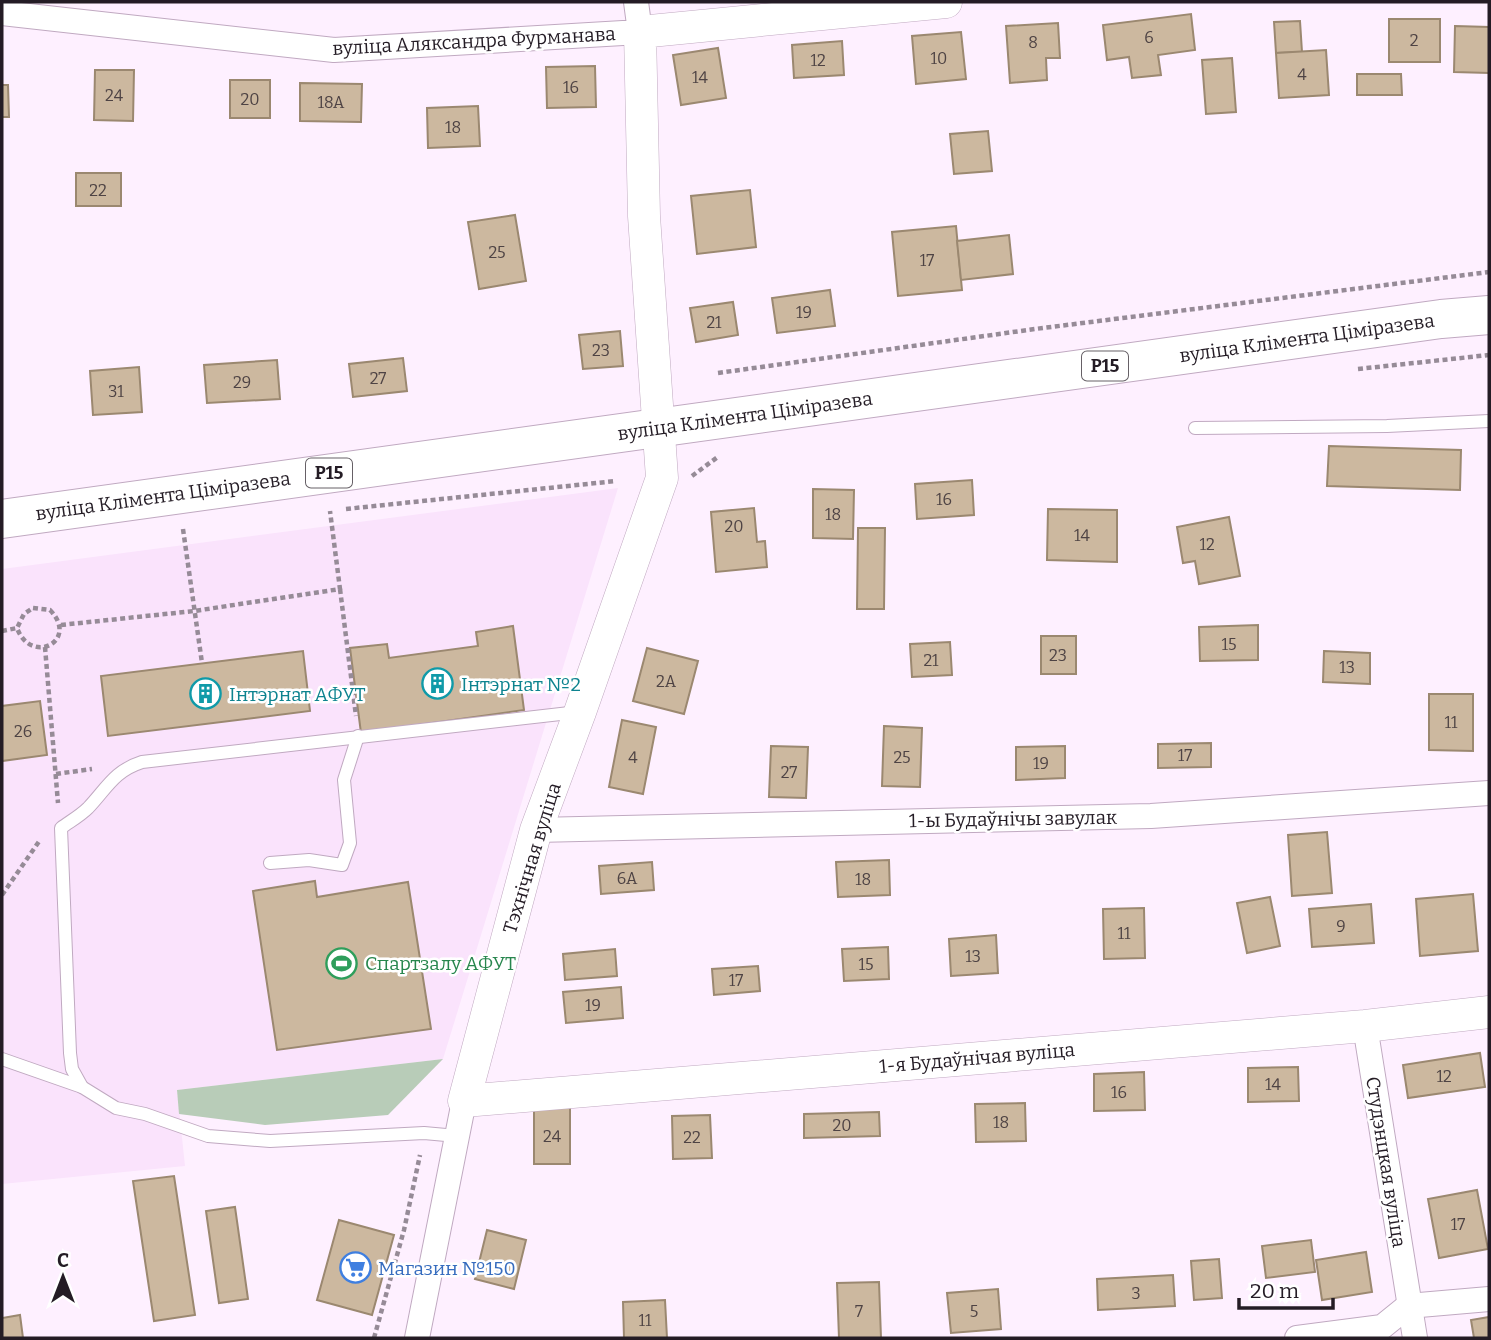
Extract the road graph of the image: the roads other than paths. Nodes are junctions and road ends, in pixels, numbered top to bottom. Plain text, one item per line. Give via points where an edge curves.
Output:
1 (946, 2) edge
2 (824, 7) edge
3 (55, 10) edge
4 (2, 13) edge
5 (638, 17) edge
6 (1489, 315) edge
7 (1489, 421) edge
8 (657, 427) junction
9 (1195, 428) dead end
10 (2, 519) edge
11 (580, 712) junction
12 (358, 736) junction
13 (1489, 793) edge
14 (536, 830) junction
15 (270, 863) dead end
16 (1489, 1013) edge
17 (1365, 1026) junction
18 (2, 1059) edge
19 (82, 1087) junction
20 (464, 1101) junction
21 (457, 1136) junction
22 (1489, 1299) edge
23 (1408, 1307) junction
24 (417, 1338) edge
25 (1297, 1338) edge
26 (1415, 1338) edge

1 - 2 street, вуліца Аляксандра Фурманава
2 - 5 street, вуліца Аляксандра Фурманава
3 - 4 street, вуліца Аляксандра Фурманава
3 - 5 street, вуліца Аляксандра Фурманава via 334,50
5 - 8 street, Тэхнічная вуліца
6 - 8 main road, вуліца Клімента Ціміразева / Р15
7 - 9 lane
8 - 10 main road, вуліца Клімента Ціміразева / Р15
8 - 11 street, Тэхнічная вуліца via 662,478
11 - 12 lane
11 - 14 street, Тэхнічная вуліца
12 - 15 lane via 344,780 350,843 342,864 309,860
12 - 19 lane via 142,762 111,779 86,810 61,828 70,1053
13 - 14 street, 1-ы Будаўнічы завулак via 1150,816
14 - 20 street, Тэхнічная вуліца
16 - 17 street, 1-я Будаўнічая вуліца
17 - 20 street, 1-я Будаўнічая вуліца
17 - 23 street, Студэнцкая вуліца
18 - 19 lane
19 - 21 lane via 116,1108 208,1136 270,1141 424,1133
20 - 21 street, Тэхнічная вуліца
21 - 24 street, Тэхнічная вуліца
22 - 23 street
23 - 25 street via 1382,1327
23 - 26 street, Студэнцкая вуліца

